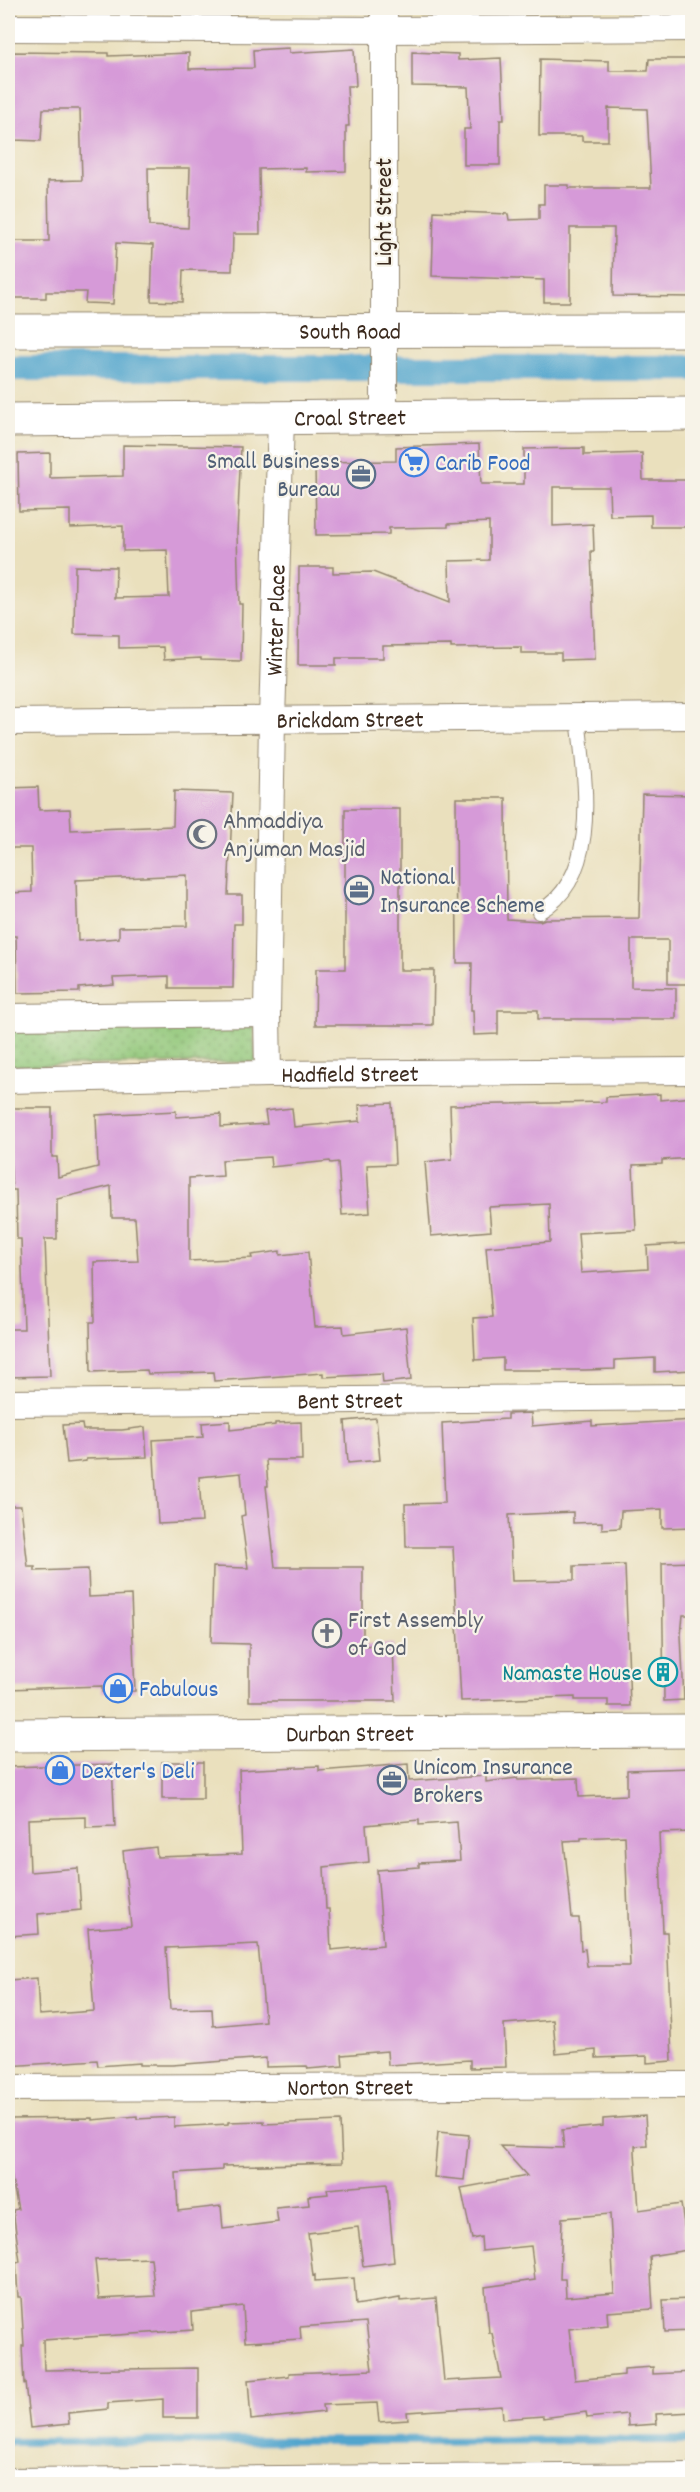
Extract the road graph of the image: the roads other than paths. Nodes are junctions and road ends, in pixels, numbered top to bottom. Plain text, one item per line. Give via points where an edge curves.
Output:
1 (384, 19) edge
2 (8, 28) edge
3 (693, 28) edge
4 (693, 330) edge
5 (8, 331) edge
6 (383, 335) junction
7 (693, 414) edge
8 (384, 417) junction
9 (281, 418) junction
10 (8, 420) edge
11 (693, 716) edge
12 (578, 717) junction
13 (272, 720) junction
14 (8, 722) edge
15 (539, 912) dead end
16 (267, 1014) junction
17 (8, 1017) edge
18 (693, 1071) edge
19 (268, 1074) junction
20 (8, 1080) edge
21 (693, 1398) edge
22 (8, 1403) edge
23 (693, 1731) edge
24 (8, 1735) edge
25 (693, 2085) edge
26 (8, 2088) edge
27 (693, 2476) edge
28 (8, 2481) edge
29 (388, 2482) edge

1 - 2 street
1 - 3 street
1 - 6 street, Light Street
4 - 6 street, South Road
5 - 6 street, South Road
6 - 8 street, Light Street
7 - 8 street, Croal Street
8 - 9 street, Croal Street
9 - 10 street, Croal Street
9 - 13 street, Winter Place
11 - 12 street, Brickdam Street
12 - 13 street, Brickdam Street
12 - 15 lane via 584,832 574,874 558,898
13 - 14 street, Brickdam Street
13 - 16 street, Winter Place
16 - 17 street
16 - 19 street, Winter Place
18 - 19 street, Hadfield Street
19 - 20 street, Hadfield Street
21 - 22 street, Bent Street
23 - 24 street, Durban Street
25 - 26 street, Norton Street
27 - 29 street
28 - 29 street

